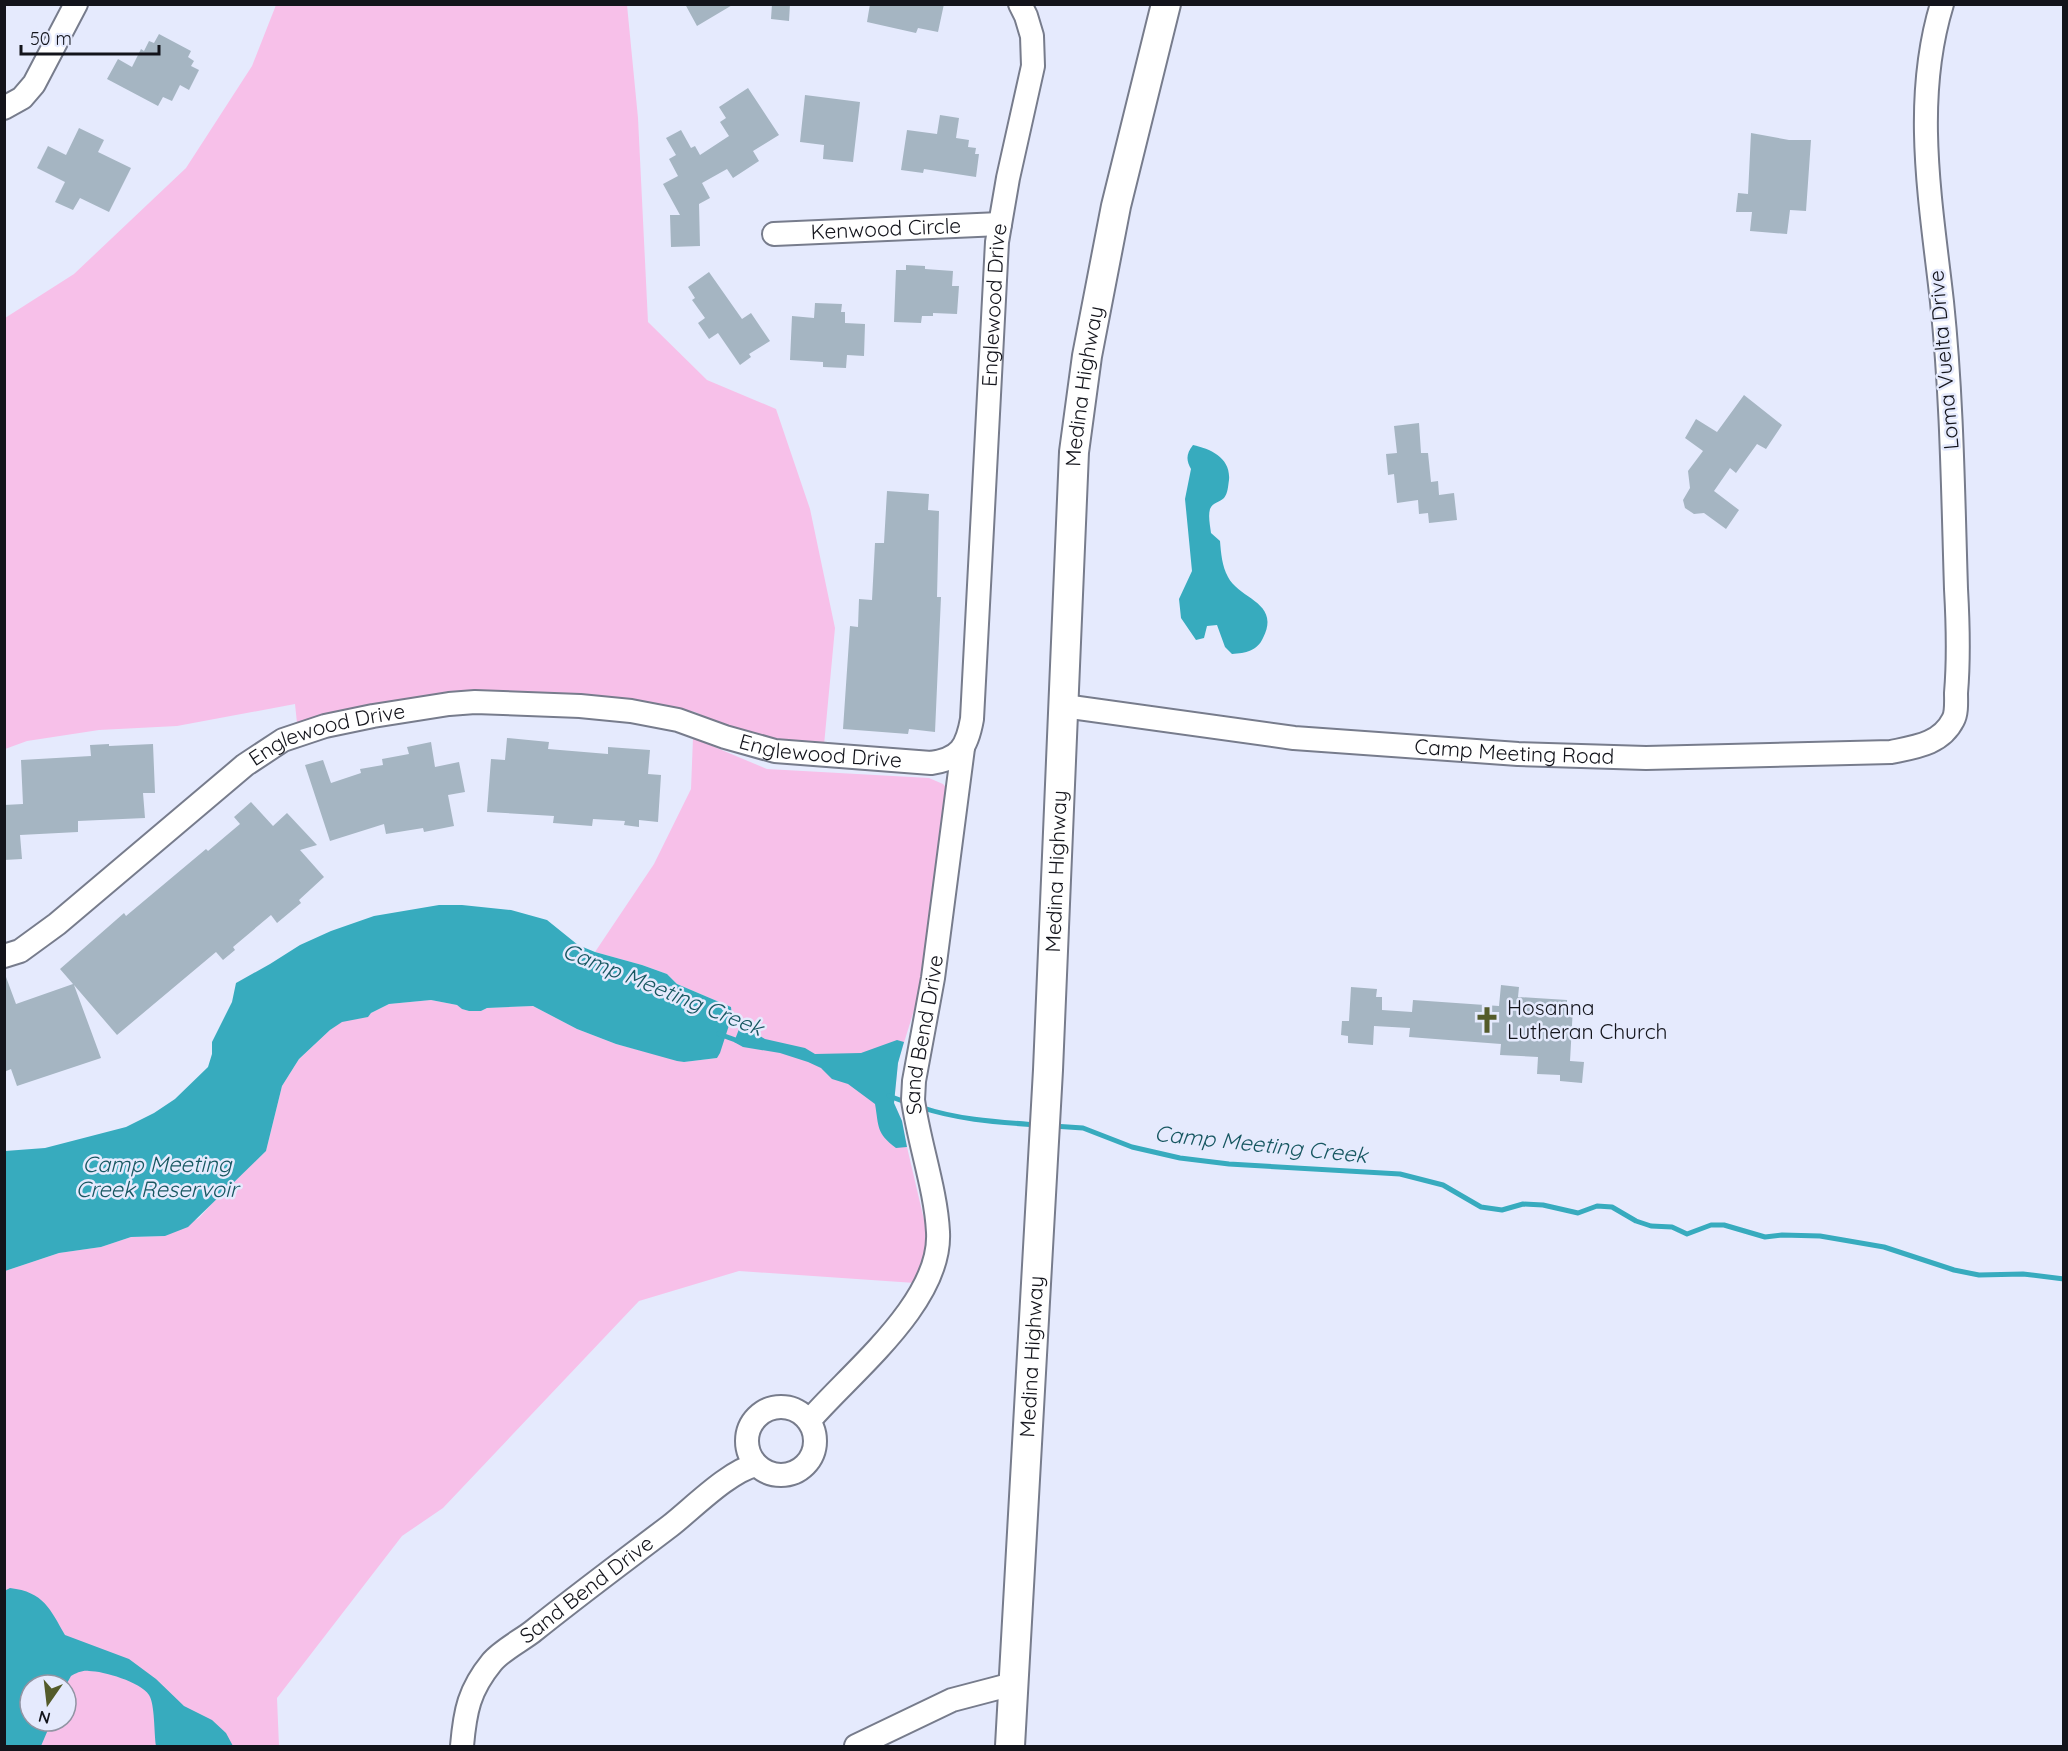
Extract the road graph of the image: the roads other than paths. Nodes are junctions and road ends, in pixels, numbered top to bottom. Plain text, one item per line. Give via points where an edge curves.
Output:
1 (76, 4) edge
2 (1020, 4) edge
3 (1166, 4) edge
4 (1942, 4) edge
5 (4, 108) edge
6 (1000, 224) junction
7 (774, 234) dead end
8 (1064, 706) junction
9 (1955, 718) joint
10 (963, 748) junction
11 (4, 956) edge
12 (809, 1421) junction
13 (756, 1465) junction
14 (1013, 1684) junction
15 (462, 1746) edge
16 (856, 1746) edge
17 (1010, 1746) edge

1 - 5 street via 34,84 22,98
2 - 6 street, Englewood Drive via 1032,36 1033,66
3 - 8 main road, Medina Highway via 1116,206 1087,356 1074,452
4 - 9 street, Loma Vuelta Drive via 1927,84 1925,147 1942,303 1953,467 1958,632
6 - 7 street, Kenwood Circle
6 - 10 street, Englewood Drive via 994,274 972,719
8 - 9 street, Camp Meeting Road via 1294,738 1518,754 1646,758 1891,752 1926,745
8 - 14 main road, Medina Highway
10 - 11 street, Englewood Drive via 948,760 931,763 775,751 640,712 528,703 449,704 326,726 283,740 245,765 57,924 20,951
10 - 12 street, Sand Bend Drive via 913,1100 938,1233 937,1249 930,1276 910,1308
12 - 13 street via 815,1443 807,1464 788,1475 776,1476
12 - 13 street via 790,1408 768,1409 759,1415 751,1424 746,1445
13 - 15 street, Sand Bend Drive via 741,1469 494,1659 469,1698
14 - 16 street via 952,1700
14 - 17 main road, Medina Highway

